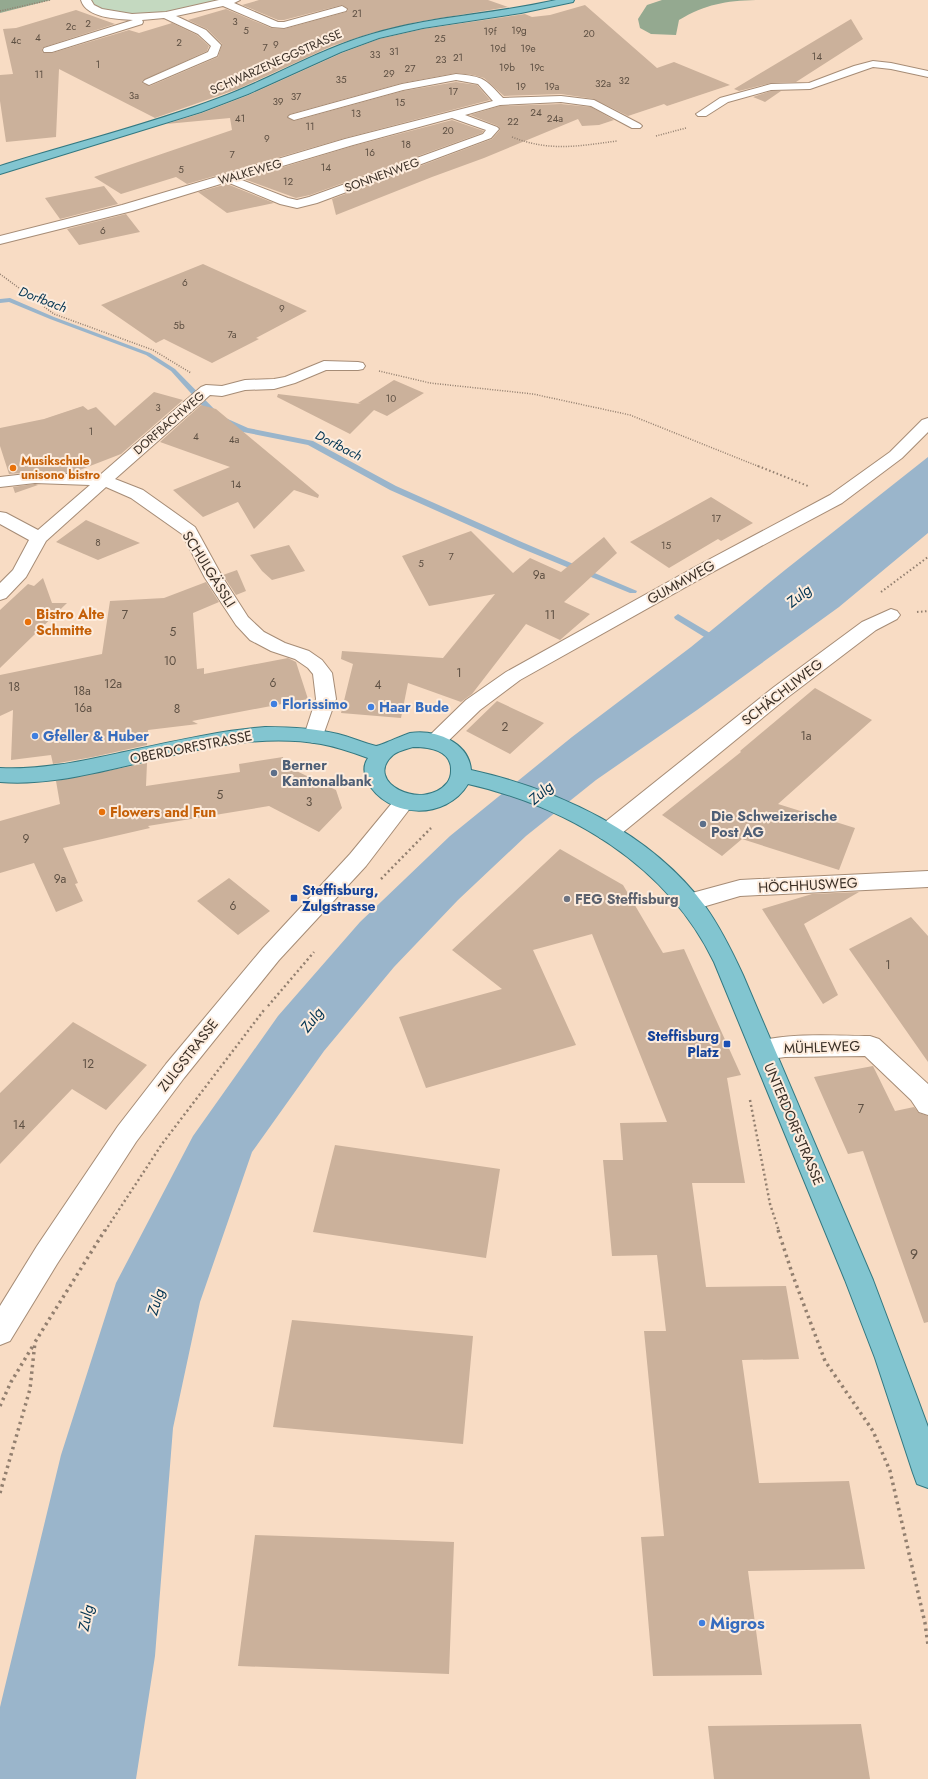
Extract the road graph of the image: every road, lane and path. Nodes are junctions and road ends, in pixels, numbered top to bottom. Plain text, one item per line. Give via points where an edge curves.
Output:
1 (50, 0) edge
2 (86, 0) edge
3 (235, 0) edge
4 (569, 0) edge
5 (223, 2) junction
6 (342, 9) dead end
7 (0, 12) edge
8 (165, 15) junction
9 (142, 18) junction
10 (48, 50) dead end
11 (928, 74) edge
12 (150, 82) dead end
13 (500, 102) junction
14 (452, 114) junction
15 (702, 114) joint
16 (294, 117) dead end
17 (636, 126) dead end
18 (493, 129) junction
19 (651, 137) dead end
20 (622, 140) dead end
21 (0, 170) edge
22 (227, 178) junction
23 (0, 240) edge
24 (0, 274) edge
25 (358, 366) joint
26 (200, 395) junction
27 (928, 424) edge
28 (104, 480) junction
29 (0, 482) edge
30 (836, 499) junction
31 (0, 517) edge
32 (40, 538) junction
33 (928, 557) edge
34 (0, 594) edge
35 (891, 615) joint
36 (314, 736) junction
37 (435, 742) junction
38 (381, 755) junction
39 (0, 775) edge
40 (462, 775) junction
41 (404, 802) junction
42 (435, 824) dead end
43 (599, 827) junction
44 (380, 879) dead end
45 (928, 879) edge
46 (690, 902) junction
47 (316, 950) dead end
48 (763, 1050) junction
49 (749, 1099) dead end
50 (928, 1104) edge
51 (0, 1331) edge
52 (35, 1342) junction
53 (0, 1406) edge
54 (927, 1467) edge
55 (0, 1493) edge
56 (928, 1645) edge

1 - 7 path
2 - 9 street via 89,6 110,15
3 - 5 street
4 - 21 main road, SCHWARZENEGGSTRASSE via 376,35 203,108
5 - 6 street via 276,25
5 - 8 street
8 - 9 street
8 - 12 street via 202,32 216,45 212,54
9 - 10 street via 124,27
11 - 15 street via 873,64 810,86 771,87 724,100
13 - 14 street, WALKEWEG
13 - 16 street via 482,82 456,77 402,87
13 - 17 street, WALKEWEG via 561,99 594,103
14 - 18 street
14 - 22 street, WALKEWEG
15 - 19 path via 706,119 673,132
18 - 20 path via 534,145 551,148
18 - 22 street, SONNENWEG via 487,136 297,204 284,202
22 - 23 street, WALKEWEG via 119,210
24 - 26 path via 54,314 154,350 190,373
25 - 26 street, DORFBACHWEG via 324,365 274,384 245,385
25 - 30 path via 430,383 533,394 630,415 789,477
26 - 28 street, DORFBACHWEG
27 - 30 street, GUMMWEG via 896,455
28 - 29 street, SCHULGÄSSLI via 35,478
28 - 32 street, DORFBACHWEG
28 - 36 street, SCHULGÄSSLI via 137,494 189,531 214,578 242,621 257,636 302,655 315,664 322,673 326,699
30 - 37 street, GUMMWEG via 513,676 473,705
31 - 32 street
32 - 34 street, DORFBACHWEG via 20,573
33 - 35 path via 875,597
35 - 43 street, SCHÄCHLIWEG via 869,626
36 - 38 main road, OBERDORFSTRASSE
36 - 39 main road, OBERDORFSTRASSE via 253,735 194,745 72,772 44,776
37 - 38 main road via 411,740 394,745
37 - 40 main road via 453,751 459,758
38 - 41 main road via 376,762 374,778 378,786
40 - 41 main road via 454,789 446,795 426,802
40 - 43 main road, UNTERDORFSTRASSE via 506,785 547,800
41 - 51 street, ZULGSTRASSE via 358,860 271,954 175,1071 127,1134
42 - 44 path
43 - 46 main road, UNTERDORFSTRASSE via 662,873
45 - 46 street, HÖCHHUSWEG via 740,888
46 - 48 main road, UNTERDORFSTRASSE via 733,979
47 - 52 path via 266,1007 162,1144 88,1255
48 - 50 street, MÜHLEWEG via 785,1047 870,1046 920,1092
48 - 54 main road, UNTERDORFSTRASSE via 884,1343
49 - 56 path via 770,1204 793,1276 825,1361 873,1431 890,1471
52 - 53 path
52 - 55 path via 30,1389

